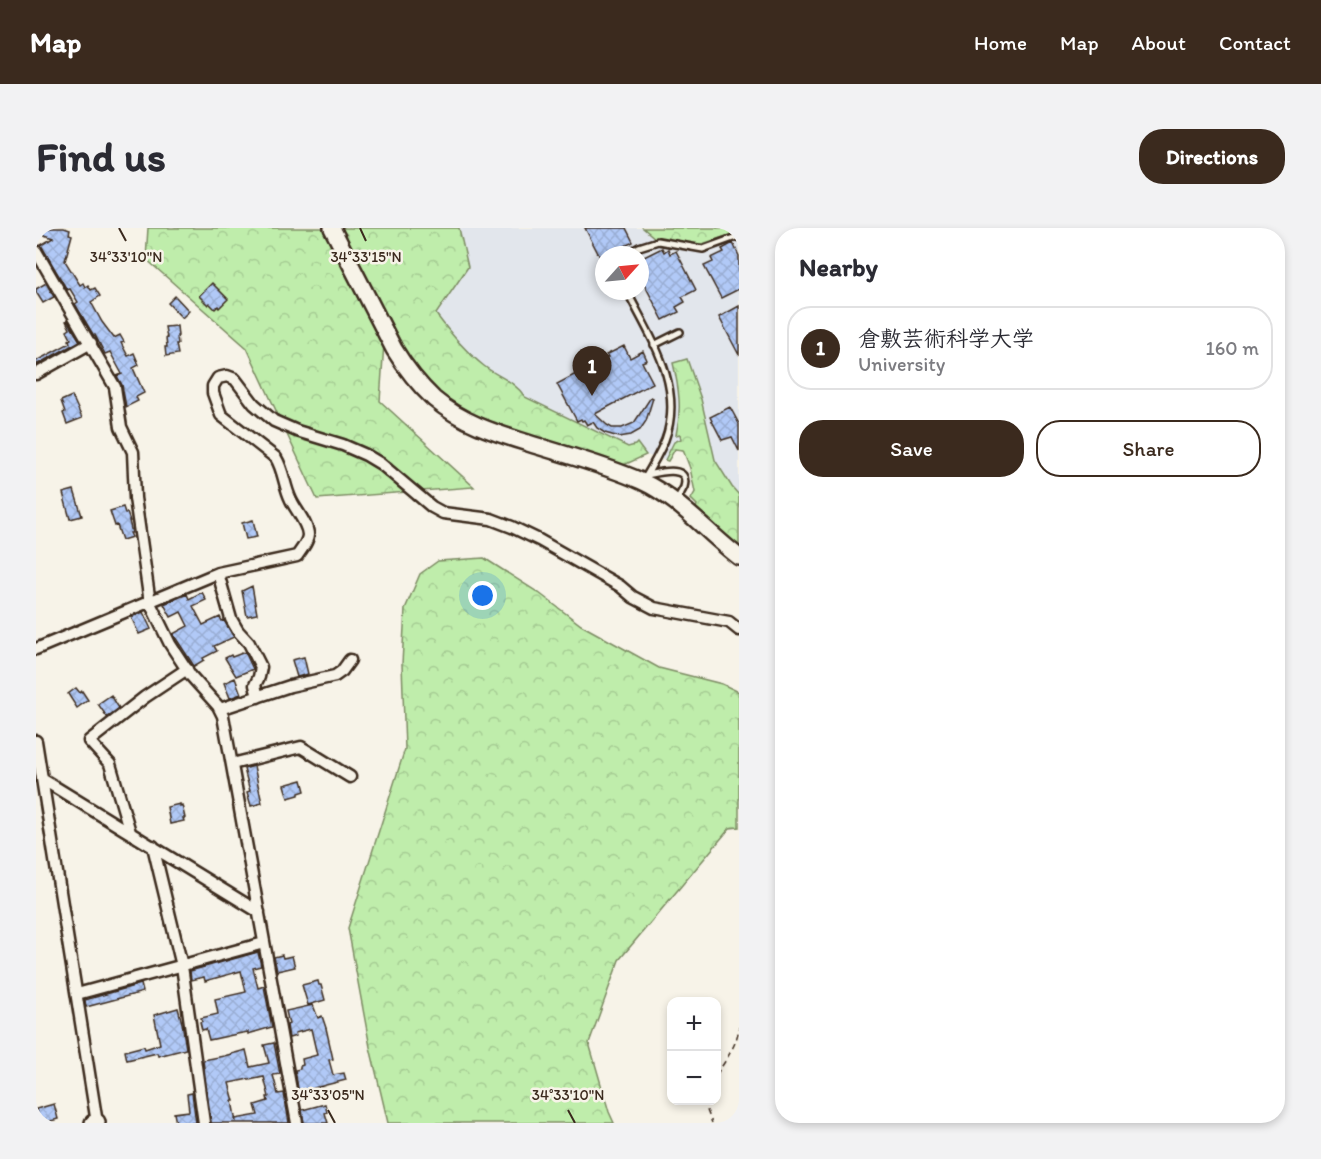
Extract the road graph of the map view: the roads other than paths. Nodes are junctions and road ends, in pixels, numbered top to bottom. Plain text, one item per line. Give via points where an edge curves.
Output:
1 (332, 228) edge
2 (739, 236) edge
3 (643, 246) edge
4 (36, 251) edge
5 (632, 300) edge
6 (680, 332) dead end
7 (91, 343) junction
8 (654, 345) junction
9 (36, 374) edge
10 (645, 478) junction
11 (676, 502) junction
12 (739, 557) edge
13 (218, 573) junction
14 (150, 603) junction
15 (739, 630) edge
16 (36, 649) edge
17 (350, 660) dead end
18 (187, 669) junction
19 (258, 697) junction
20 (220, 709) junction
21 (36, 741) edge
22 (232, 764) junction
23 (350, 777) dead end
24 (42, 779) junction
25 (130, 832) junction
26 (153, 846) junction
27 (258, 912) junction
28 (264, 944) junction
29 (182, 966) junction
30 (77, 994) junction
31 (96, 1123) edge
32 (204, 1123) edge
33 (297, 1123) edge

1 - 10 street via 399,357 435,399 468,421 499,434
2 - 3 lane via 703,249 658,242
4 - 7 street
5 - 8 lane
6 - 8 lane
7 - 9 street
7 - 14 street via 115,387 121,426 133,452 135,498
8 - 10 lane via 668,380 670,413 666,438
10 - 11 street
10 - 11 lane via 674,471 681,474 684,485
11 - 12 street
13 - 14 street
13 - 15 street via 297,556 308,535 276,458 221,415 213,386 218,378 227,376 235,379 254,404 274,421 366,455 443,513 491,519 512,527 620,586 643,604 729,622
13 - 19 street via 231,619 261,667 255,685
14 - 16 street
14 - 18 street
17 - 19 street via 335,676
18 - 20 street
18 - 25 street via 89,741 110,764
19 - 20 street
20 - 22 street
21 - 24 street
22 - 23 street via 301,747
22 - 27 street
24 - 25 street
24 - 30 street
25 - 26 street
26 - 27 street
26 - 29 street
27 - 28 street
28 - 29 street
28 - 33 street
29 - 30 street
29 - 32 street
30 - 31 street

